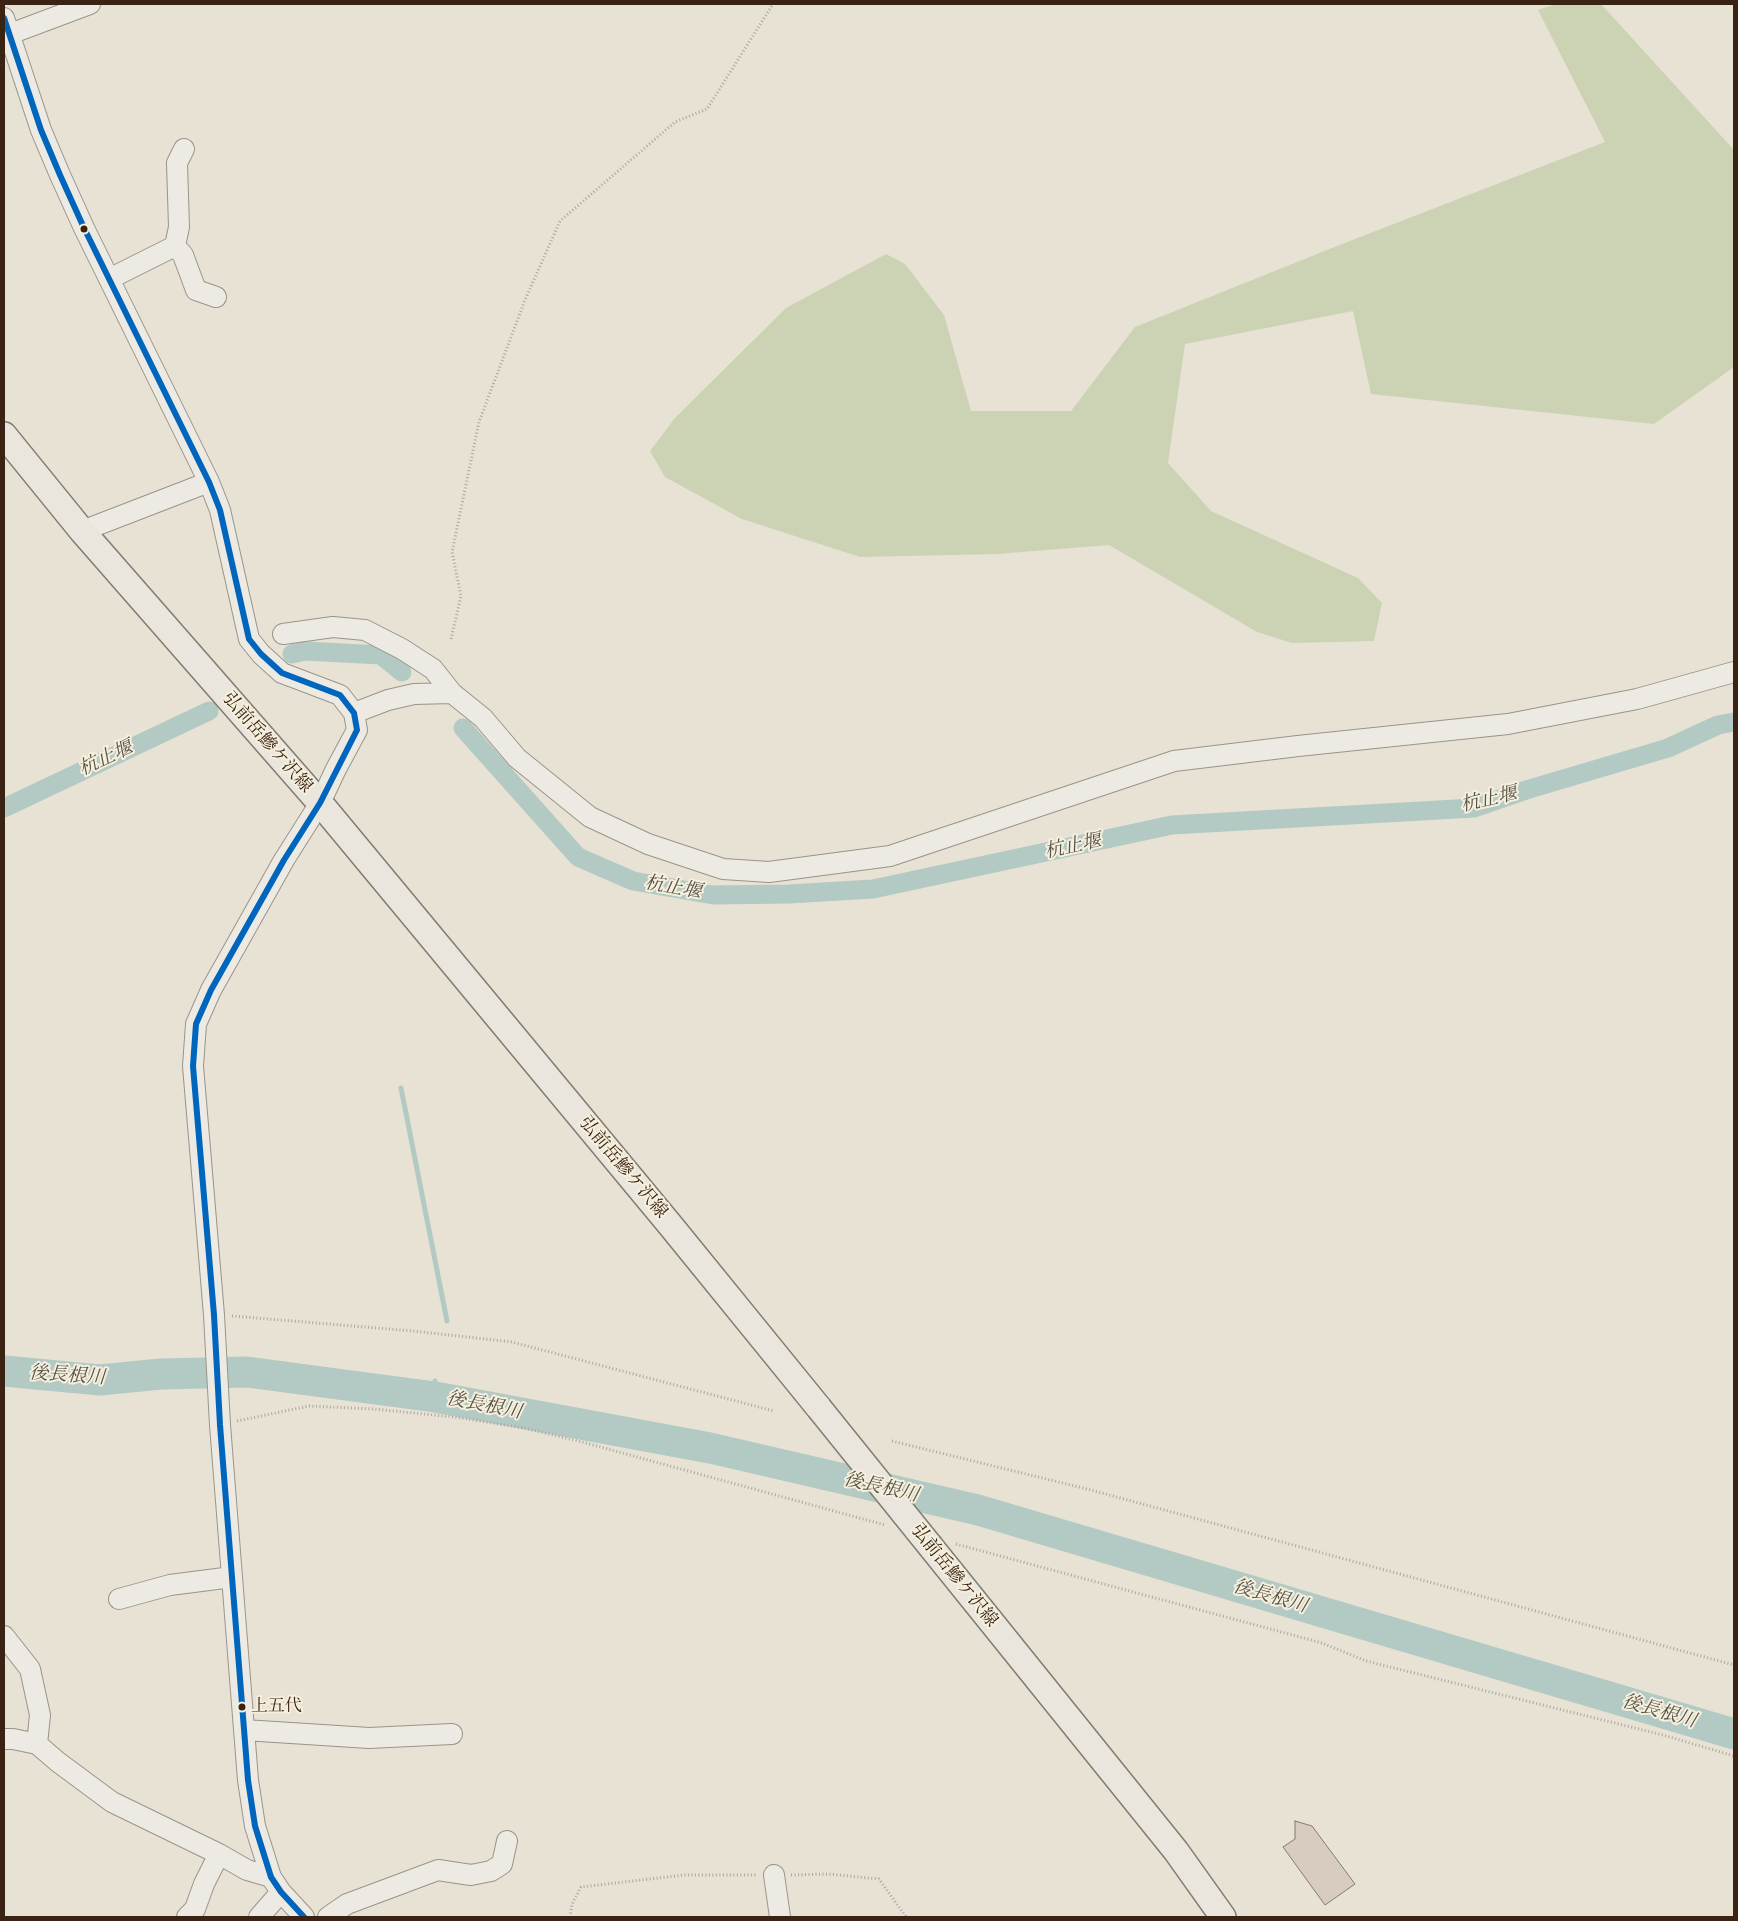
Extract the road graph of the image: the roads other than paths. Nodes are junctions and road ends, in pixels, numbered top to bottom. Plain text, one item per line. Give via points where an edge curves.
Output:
1 (90, 4) edge
2 (7, 26) edge
3 (184, 149) dead end
4 (175, 246) junction
5 (109, 279) junction
6 (216, 298) dead end
7 (4, 435) edge
8 (209, 482) junction
9 (82, 531) junction
10 (283, 634) dead end
11 (1734, 672) edge
12 (452, 693) junction
13 (354, 714) junction
14 (320, 803) junction
15 (232, 1577) junction
16 (119, 1599) dead end
17 (4, 1636) edge
18 (244, 1730) junction
19 (452, 1734) dead end
20 (4, 1739) edge
21 (38, 1744) junction
22 (507, 1841) dead end
23 (219, 1854) junction
24 (774, 1875) road end
25 (276, 1885) junction
26 (188, 1917) edge
27 (259, 1917) edge
28 (304, 1917) edge
29 (328, 1917) edge
30 (780, 1917) edge
31 (1223, 1917) edge

1 - 2 street
2 - 5 street via 41,130
3 - 4 street via 177,163 179,226
4 - 5 street
4 - 6 street via 183,255 196,290
5 - 8 street
7 - 9 main road, 弘前岳鰺ケ沢線
8 - 9 street
8 - 13 street via 220,510 249,640 282,673 340,695
9 - 14 main road, 弘前岳鰺ケ沢線
10 - 12 street via 333,627 365,630 433,669
11 - 12 street via 1637,699 1508,724 1174,761 890,856 769,872 723,869 648,844 590,817 516,758 483,718
12 - 13 street via 414,694 388,700
13 - 14 street via 357,730
14 - 15 street via 210,990 196,1024 193,1066
14 - 31 main road, 弘前岳鰺ケ沢線, bridge via 819,1408 940,1545 1176,1851
15 - 16 street via 170,1585
15 - 18 street
17 - 21 street via 30,1670 40,1716
18 - 19 street via 369,1738
18 - 25 street via 255,1826
20 - 21 street
21 - 23 street via 112,1802
22 - 29 street via 502,1864 491,1871 471,1875 438,1870 347,1904
23 - 25 street
23 - 26 street via 195,1909
24 - 30 street
25 - 27 street
25 - 28 street

